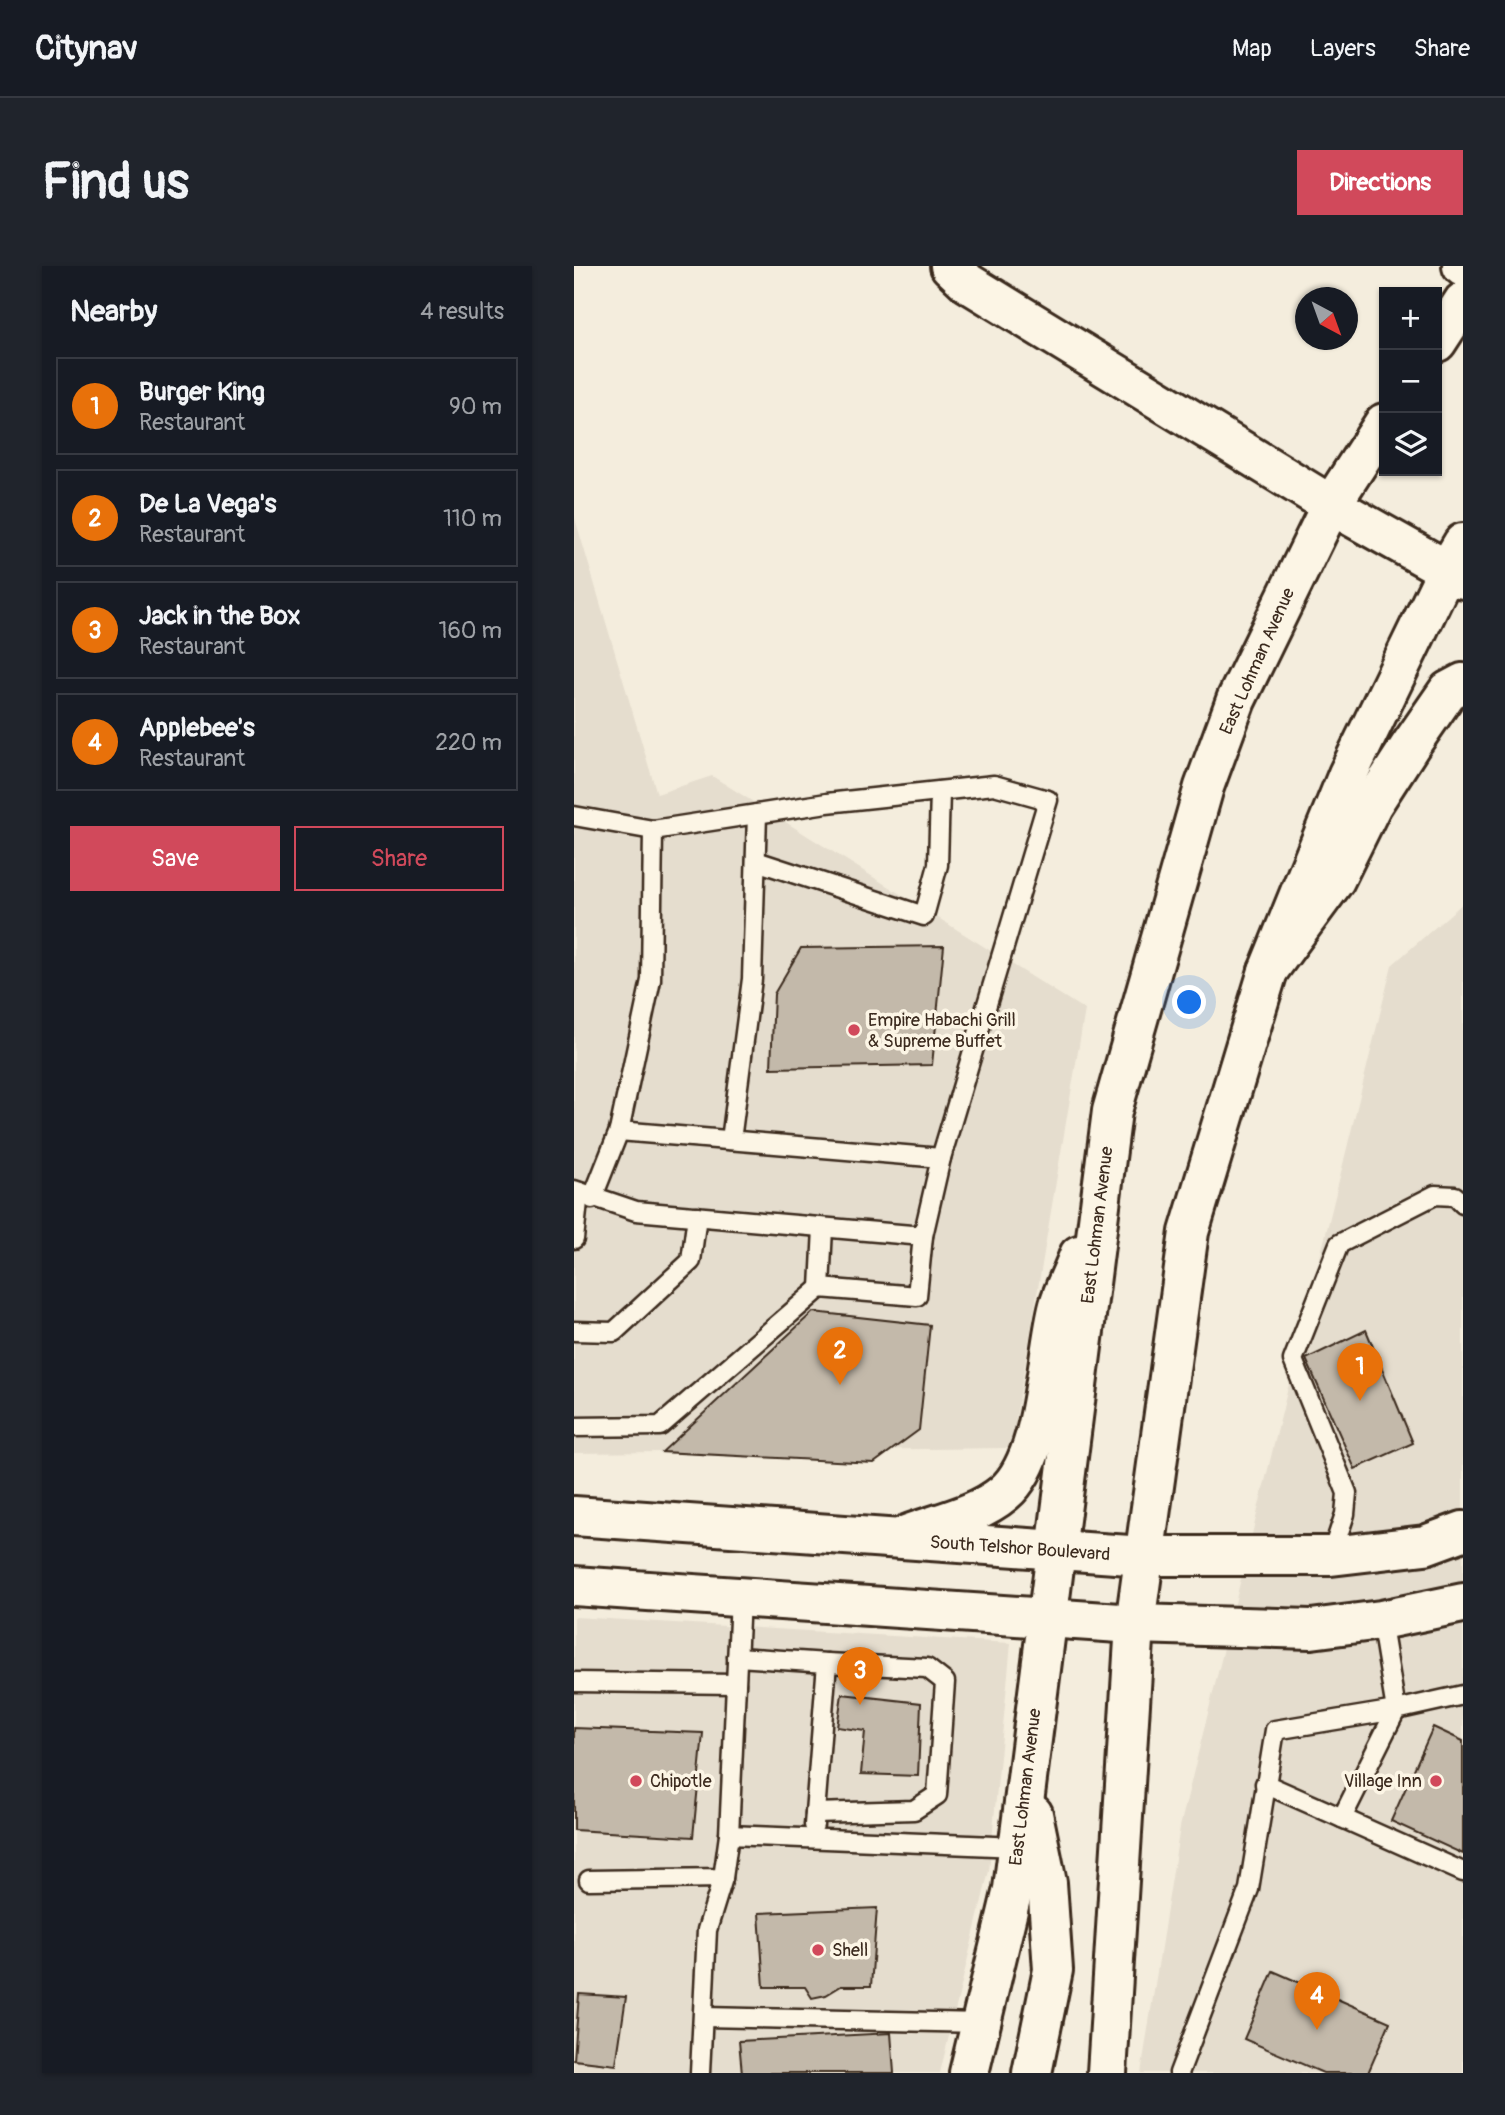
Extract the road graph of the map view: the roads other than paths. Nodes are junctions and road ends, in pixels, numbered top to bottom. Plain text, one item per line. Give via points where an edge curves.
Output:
1 (950, 266) edge
2 (1463, 302) edge
3 (1442, 334) edge
4 (1379, 431) edge
5 (1331, 505) junction
6 (1458, 564) edge
7 (1463, 683) edge
8 (940, 791) junction
9 (757, 814) junction
10 (574, 816) edge
11 (653, 830) junction
12 (756, 861) junction
13 (1268, 971) junction
14 (619, 1131) junction
15 (731, 1140) junction
16 (941, 1158) junction
17 (582, 1194) edge
18 (1463, 1204) edge
19 (1100, 1205) junction
20 (697, 1216) junction
21 (823, 1227) junction
22 (923, 1236) junction
23 (574, 1239) edge
24 (820, 1288) junction
25 (574, 1331) edge
26 (574, 1427) edge
27 (574, 1516) edge
28 (1463, 1531) edge
29 (896, 1539) junction
30 (1055, 1550) junction
31 (1144, 1556) junction
32 (1331, 1556) junction
33 (574, 1586) edge
34 (740, 1598) junction
35 (1463, 1603) edge
36 (1047, 1618) junction
37 (1381, 1620) junction
38 (1135, 1624) junction
39 (737, 1657) junction
40 (827, 1663) junction
41 (574, 1682) edge
42 (736, 1684) junction
43 (1463, 1695) edge
44 (1396, 1710) junction
45 (1026, 1781) junction
46 (1265, 1784) junction
47 (815, 1813) junction
48 (1342, 1818) junction
49 (729, 1835) junction
50 (813, 1839) junction
51 (1018, 1847) junction
52 (1463, 1872) edge
53 (723, 1878) junction
54 (589, 1880) dead end
55 (704, 2017) junction
56 (981, 2023) junction
57 (700, 2073) edge
58 (969, 2073) edge
59 (1032, 2073) edge
60 (1107, 2073) edge
61 (1178, 2073) edge

1 - 5 main road via 968,283
2 - 3 main road
4 - 5 main road, East Lohman Avenue
5 - 6 main road
5 - 19 main road, East Lohman Avenue via 1236,700 1204,787 1112,1111
6 - 13 main road via 1348,774
7 - 13 main road via 1448,691 1409,746 1372,805 1335,880
8 - 9 lane
8 - 12 lane via 938,865 924,916
8 - 16 lane via 995,785 1048,800
9 - 11 lane
9 - 12 lane
10 - 11 lane
11 - 14 lane via 651,980
12 - 15 lane via 752,979
13 - 31 main road via 1189,1232
14 - 15 lane
14 - 17 lane
15 - 16 lane
16 - 22 lane
17 - 20 lane via 636,1211
17 - 23 lane
18 - 32 lane via 1455,1196 1435,1195 1339,1244 1293,1360 1347,1493
19 - 29 main road via 1059,1304 1037,1428 1019,1477 982,1507
19 - 30 main road, East Lohman Avenue
20 - 21 lane
20 - 25 lane via 691,1261 614,1332
21 - 22 lane
21 - 24 lane
22 - 24 lane via 917,1296
24 - 26 lane via 660,1426
27 - 29 main road, South Telshor Boulevard
28 - 32 main road, South Telshor Boulevard via 1425,1545
29 - 30 main road, South Telshor Boulevard
30 - 31 main road, South Telshor Boulevard
30 - 36 main road, East Lohman Avenue
31 - 32 main road, South Telshor Boulevard
31 - 38 main road
33 - 34 main road
34 - 36 main road
34 - 39 lane
35 - 37 main road
36 - 38 main road
36 - 45 main road, East Lohman Avenue
37 - 38 main road via 1311,1629
37 - 44 lane
38 - 60 main road
39 - 40 lane
39 - 42 lane
40 - 47 lane
40 - 47 lane via 927,1668 945,1682 937,1794 914,1810
41 - 42 lane
42 - 49 lane
43 - 44 lane
44 - 46 lane via 1275,1730
44 - 48 lane
45 - 51 main road, East Lohman Avenue
45 - 59 main road via 1047,1883 1053,1970
46 - 48 lane
46 - 61 lane via 1249,1889
47 - 50 lane
48 - 52 lane
49 - 50 lane
49 - 53 lane
50 - 51 lane
51 - 56 main road, East Lohman Avenue via 1013,1889
53 - 54 lane
53 - 55 lane via 707,1930
55 - 56 lane
55 - 57 lane
56 - 58 main road, East Lohman Avenue

